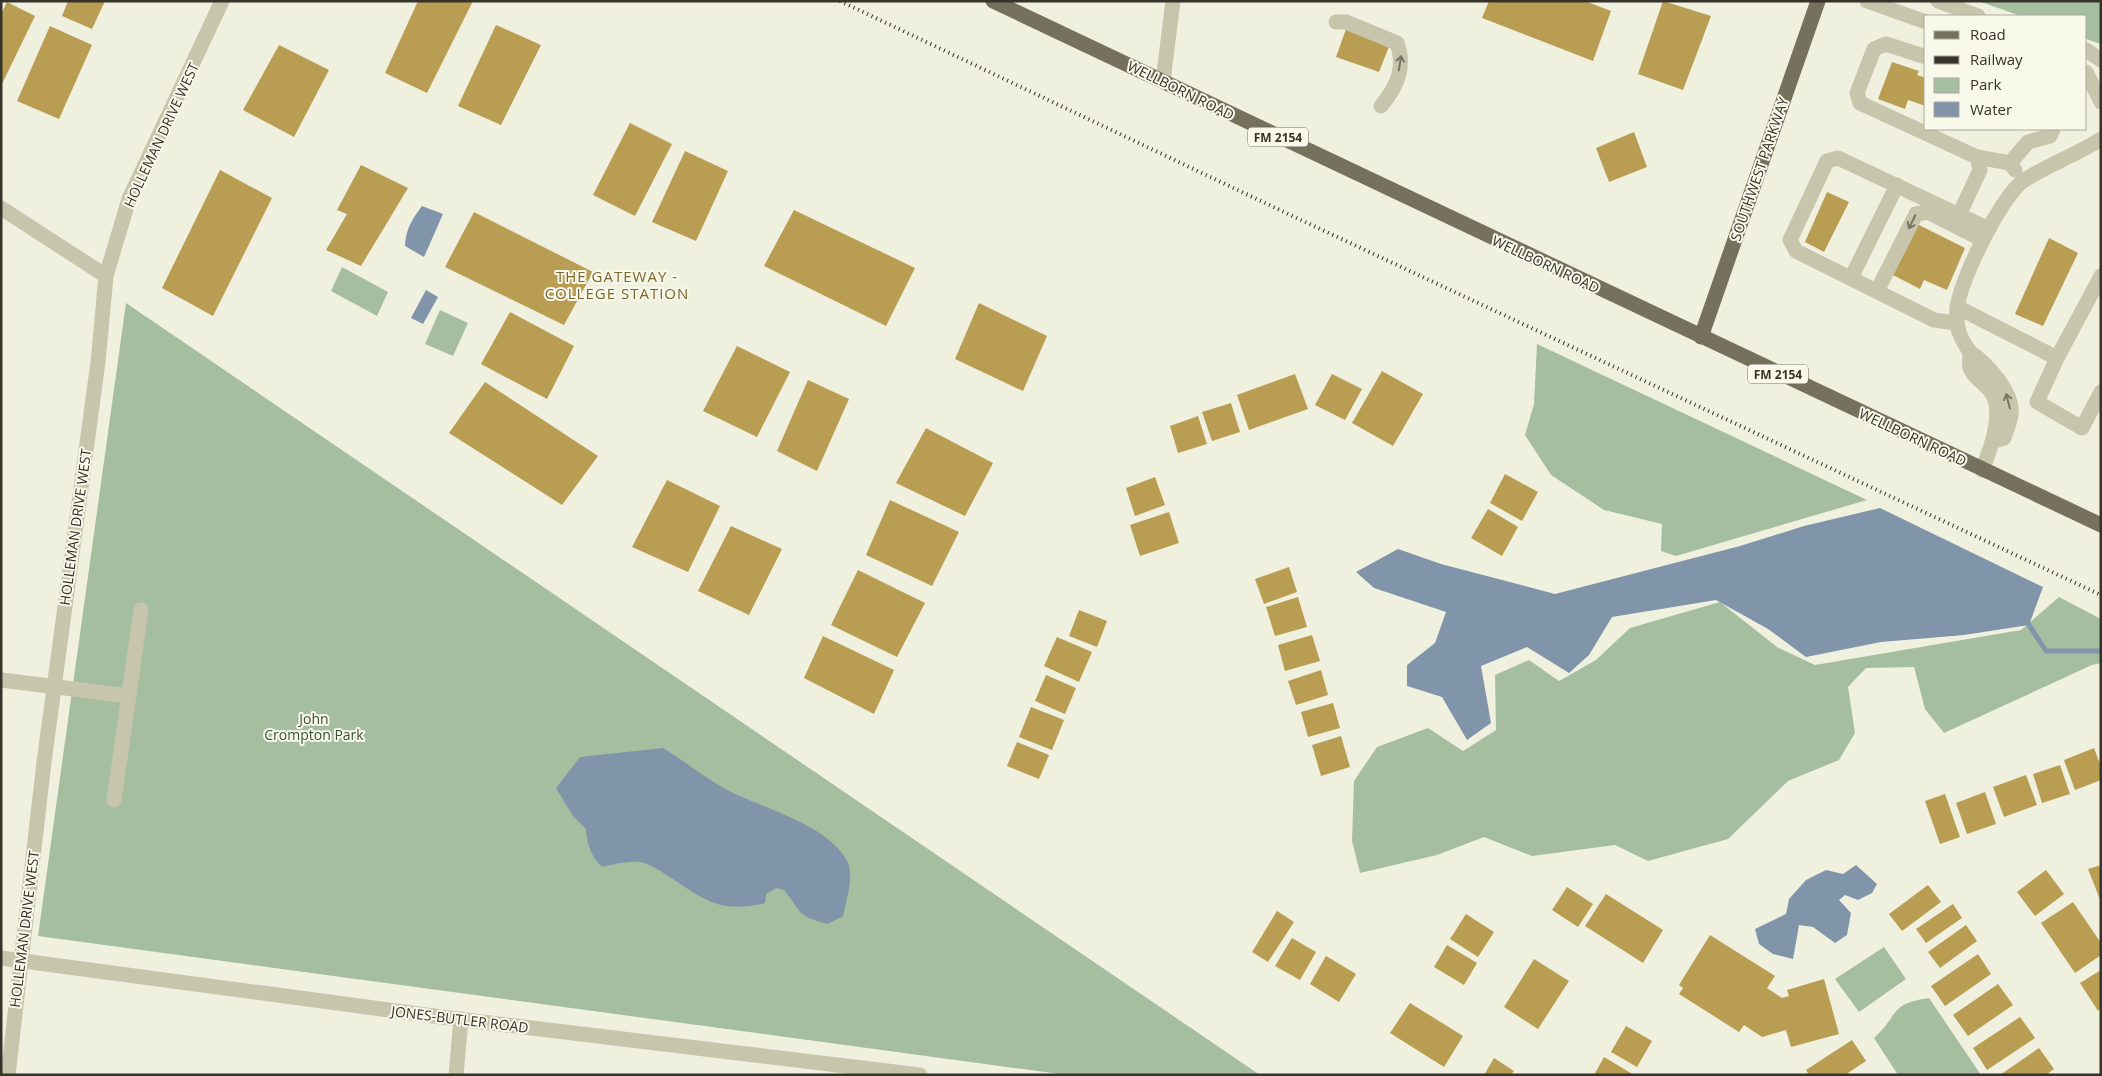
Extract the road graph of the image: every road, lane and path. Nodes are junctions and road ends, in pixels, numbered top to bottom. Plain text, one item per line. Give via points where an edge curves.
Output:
1 (222, 1) edge
2 (993, 1) edge
3 (1173, 1) edge
4 (1818, 1) edge
5 (1867, 1) edge
6 (1938, 1) edge
7 (1014, 6) edge
8 (1975, 15) edge
9 (1924, 21) edge
10 (1336, 22) dead end
11 (2087, 51) edge
12 (1924, 56) edge
13 (2101, 60) edge
14 (2087, 71) edge
15 (2087, 73) edge
16 (2101, 78) edge
17 (1162, 81) junction
18 (2101, 102) edge
19 (1381, 106) dead end
20 (2053, 130) edge
21 (2101, 139) edge
22 (1977, 157) junction
23 (2010, 163) junction
24 (2022, 182) junction
25 (1897, 185) junction
26 (1, 208) edge
27 (1959, 215) junction
28 (1986, 235) junction
29 (106, 276) junction
30 (2101, 276) edge
31 (1851, 278) junction
32 (1877, 291) junction
33 (1957, 307) junction
34 (1957, 323) junction
35 (1701, 337) junction
36 (2057, 358) junction
37 (2101, 392) edge
38 (1982, 470) junction
39 (2101, 525) edge
40 (141, 610) dead end
41 (1, 680) edge
42 (53, 687) junction
43 (129, 696) junction
44 (114, 800) dead end
45 (1, 958) edge
46 (20, 960) junction
47 (461, 1019) junction
48 (8, 1075) edge
49 (456, 1075) edge
50 (920, 1075) edge

1 - 29 street, HOLLEMAN DRIVE WEST via 129,199
2 - 7 main road, WELLBORN ROAD / FM 2154
3 - 17 street
4 - 35 main road, SOUTHWEST PARKWAY
5 - 9 street
6 - 8 street
7 - 17 main road, WELLBORN ROAD / FM 2154
19 -> 10 street via 1393,92 1403,57 1397,43 1346,22
11 - 13 street
12 - 22 street via 1886,44 1874,48 1857,93 1860,104
14 - 16 street
15 - 18 street
17 - 35 main road, WELLBORN ROAD / FM 2154
20 - 23 street via 2050,136 2028,142
21 - 24 street
22 - 23 street
22 - 27 street via 1980,170
23 - 24 street
24 - 28 street via 1999,211
25 - 27 street
25 - 31 street
25 - 31 street via 1838,158 1827,161 1790,240 1796,251
26 - 29 street
27 - 28 street
28 -> 32 street via 1928,212 1916,214
28 - 33 street
29 - 42 street, HOLLEMAN DRIVE WEST
30 - 36 street
31 - 32 street
32 - 34 street via 1934,320
33 - 34 street
33 - 36 street
34 - 38 street via 1959,335 1970,352 1983,361 2007,394 2011,414 2004,438 1994,441
35 - 38 main road, WELLBORN ROAD / FM 2154
36 - 37 street via 2037,402 2082,428
38 - 39 main road, WELLBORN ROAD / FM 2154
40 - 43 street
41 - 42 street
42 - 43 street
42 - 46 street, HOLLEMAN DRIVE WEST
43 - 44 street
45 - 46 street, JONES-BUTLER ROAD
46 - 47 street, JONES-BUTLER ROAD
46 - 48 street, HOLLEMAN DRIVE WEST
47 - 49 street
47 - 50 street, JONES-BUTLER ROAD

